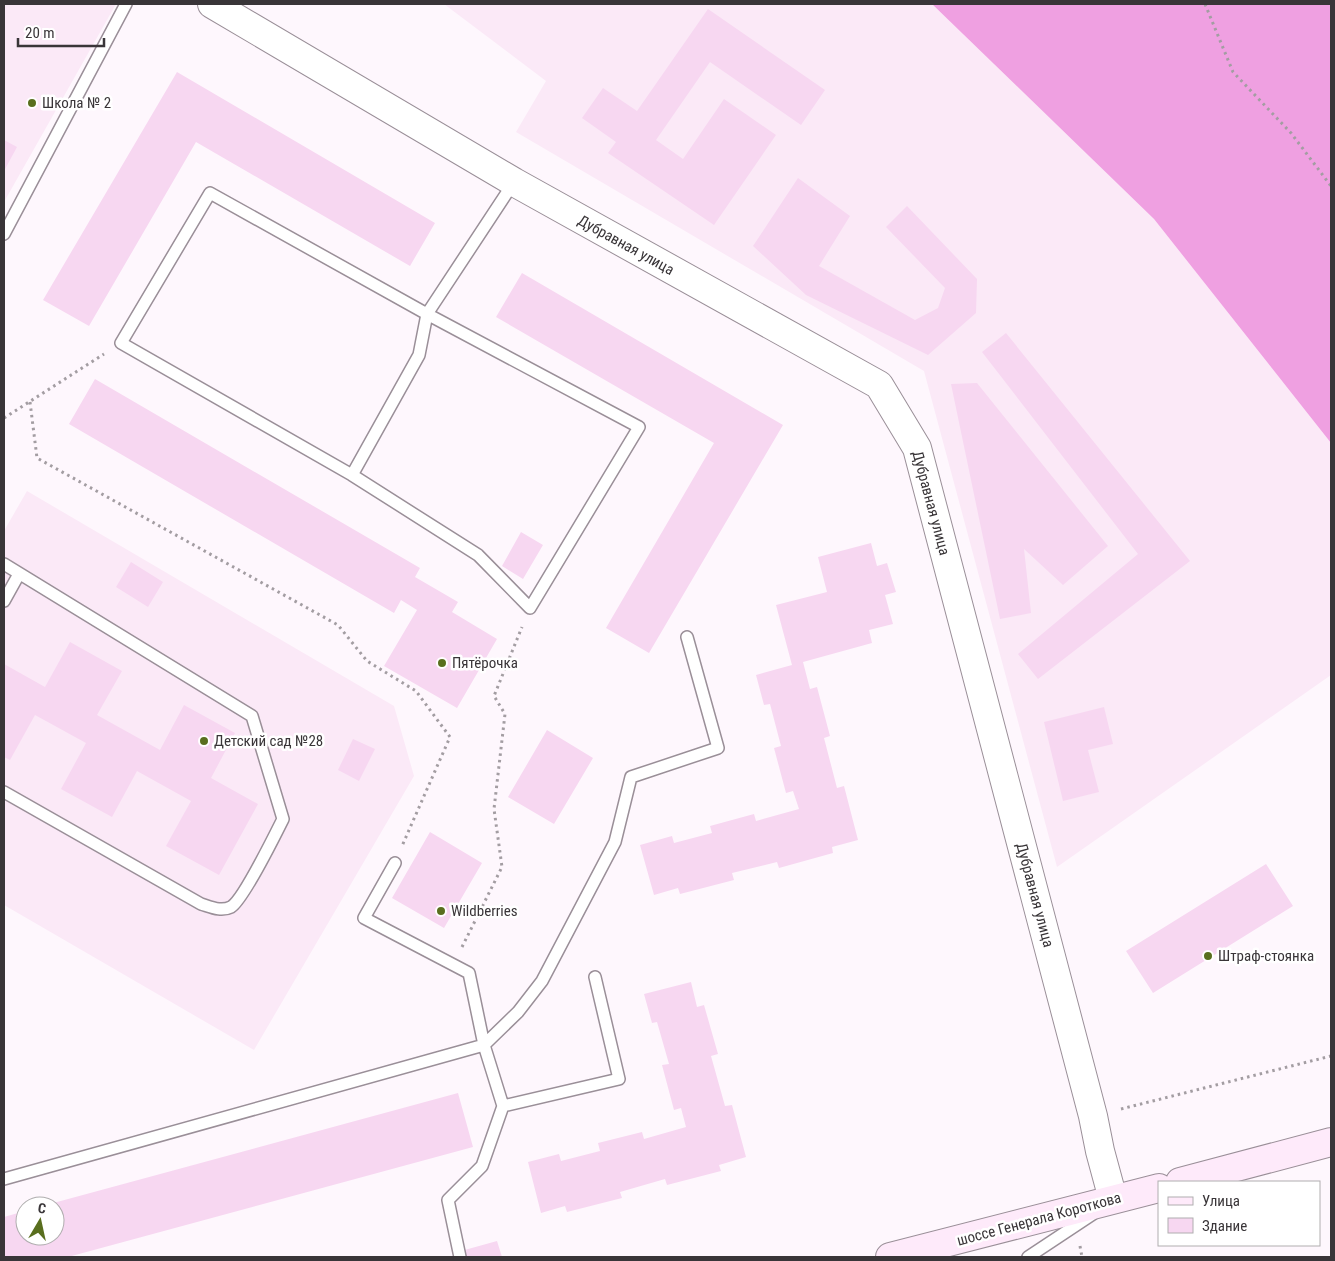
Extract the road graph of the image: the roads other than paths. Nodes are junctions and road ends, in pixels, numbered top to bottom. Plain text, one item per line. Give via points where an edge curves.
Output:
1 (126, 4) edge
2 (212, 4) edge
3 (514, 182) junction
4 (4, 234) edge
5 (427, 314) junction
6 (352, 474) junction
7 (4, 564) edge
8 (19, 574) junction
9 (4, 600) edge
10 (687, 637) dead end
11 (4, 792) edge
12 (395, 862) road end
13 (595, 977) dead end
14 (484, 1045) junction
15 (503, 1106) junction
16 (1331, 1142) edge
17 (4, 1179) edge
18 (1184, 1181) edge
19 (1158, 1188) edge
20 (1112, 1199) junction
21 (460, 1257) edge
22 (890, 1257) edge
23 (1028, 1257) edge

1 - 4 lane
2 - 3 street, Дубравная улица
3 - 5 lane
3 - 20 street, Дубравная улица via 879,385 917,448
5 - 6 lane via 419,355
5 - 6 lane via 639,427 530,608 478,555
5 - 6 lane via 210,193 121,343
7 - 8 lane
8 - 9 lane
8 - 11 lane via 252,716 283,819 244,892 232,906 220,910 200,904
10 - 14 lane via 718,748 631,777 616,842 542,981 518,1012
12 - 14 lane via 364,918 469,973
13 - 15 lane via 620,1079
14 - 15 lane
14 - 17 lane
15 - 21 lane via 482,1166 448,1200
16 - 18 main road
19 - 20 main road, шоссе Генерала Короткова
20 - 22 main road, шоссе Генерала Короткова
20 - 23 lane

